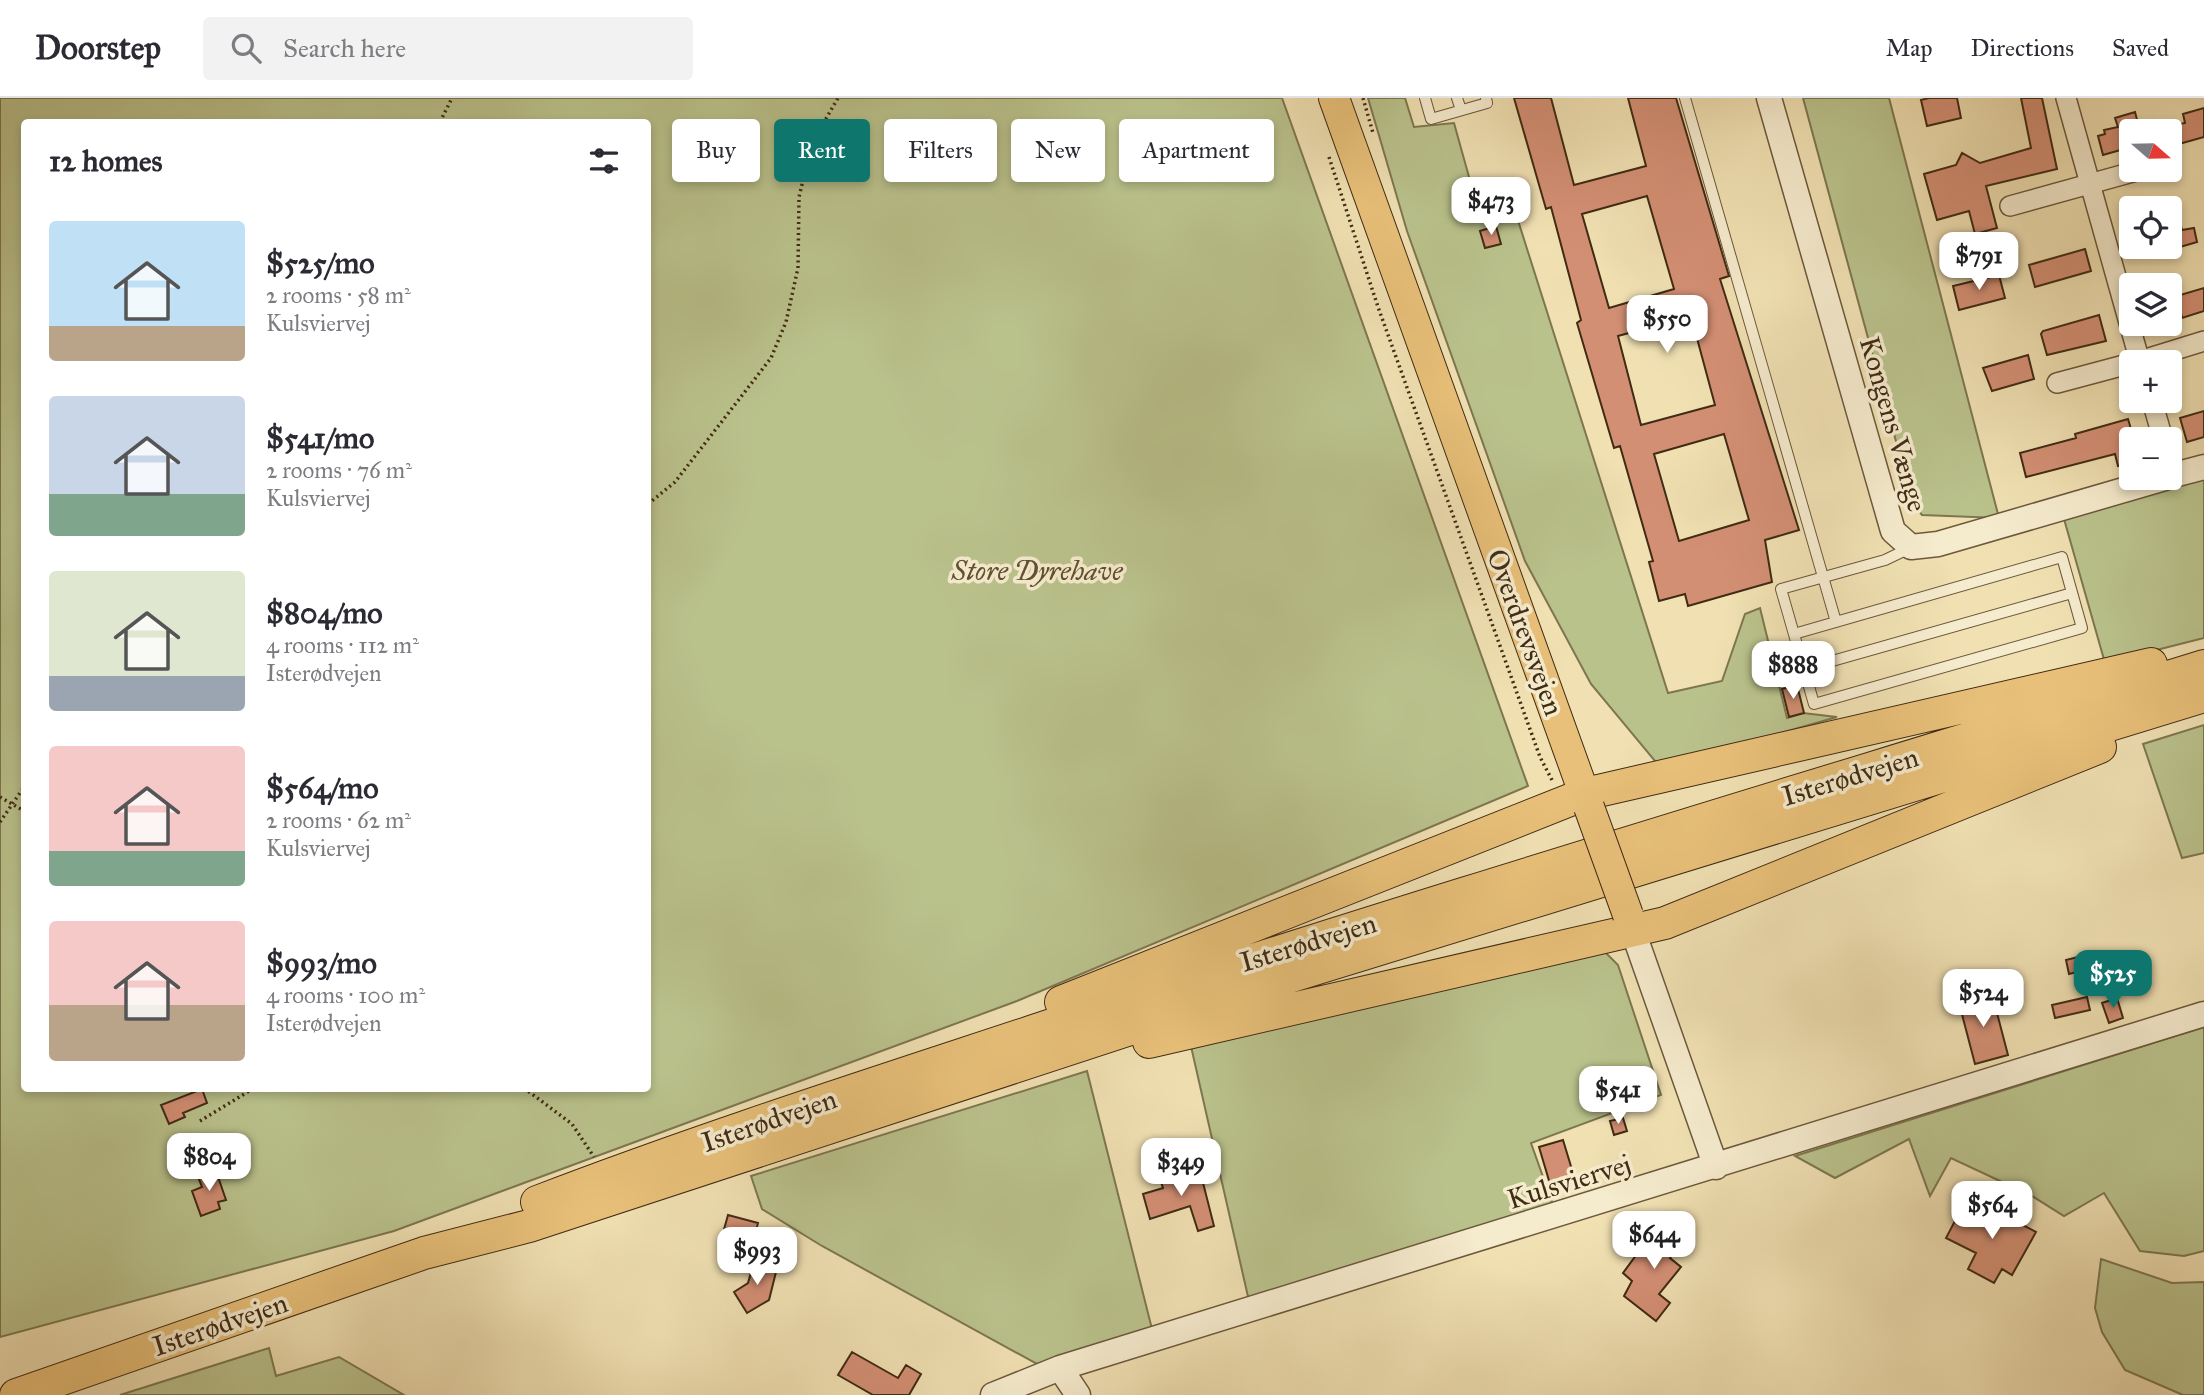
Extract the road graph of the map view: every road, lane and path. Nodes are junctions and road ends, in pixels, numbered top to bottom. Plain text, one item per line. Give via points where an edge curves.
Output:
1 (452, 98) edge
2 (838, 98) edge
3 (1334, 98) edge
4 (1425, 98) edge
5 (1457, 98) edge
6 (1486, 98) edge
7 (1685, 98) edge
8 (1769, 98) edge
9 (2066, 98) edge
10 (1461, 110) junction
11 (442, 119) edge
12 (1326, 148) dead end
13 (2119, 177) edge
14 (2091, 186) junction
15 (2010, 206) dead end
16 (2204, 341) edge
17 (2134, 350) edge
18 (2175, 350) edge
19 (2119, 367) edge
20 (2057, 383) dead end
21 (2204, 467) edge
22 (2182, 471) edge
23 (2119, 489) edge
24 (651, 502) edge
25 (1911, 548) junction
26 (1821, 578) junction
27 (2072, 593) junction
28 (1836, 622) junction
29 (1794, 634) junction
30 (2204, 652) edge
31 (2204, 666) edge
32 (1804, 669) junction
33 (2204, 696) edge
34 (2204, 711) edge
35 (21, 791) edge
36 (0, 797) edge
37 (1580, 801) junction
38 (13, 805) junction
39 (21, 809) edge
40 (0, 822) edge
41 (1630, 923) junction
42 (2204, 1014) edge
43 (1071, 1047) junction
44 (964, 1054) junction
45 (247, 1092) edge
46 (529, 1092) edge
47 (200, 1121) dead end
48 (1716, 1167) junction
49 (602, 1177) junction
50 (424, 1253) junction
51 (1060, 1368) junction
52 (16, 1395) edge
53 (993, 1395) edge
54 (1078, 1395) edge

1 - 11 path
2 - 24 path via 812,143 799,197 798,268 786,322 771,358 675,482
3 - 37 main road, Overdrevsvejen
4 - 10 lane via 1431,119
5 - 10 lane
6 - 10 lane via 1487,103
7 - 26 lane
8 - 25 street, Kongens Vænge via 1893,531
9 - 14 street
12 - 37 path via 1378,307 1540,757
13 - 14 street
14 - 15 street
14 - 17 street
16 - 18 street
19 - 20 street
21 - 22 street, Kongens Vænge
23 - 25 street, Kongens Vænge via 1938,544
25 - 26 lane
26 - 28 lane
26 - 29 lane via 1781,589
27 - 28 lane via 2062,557
27 - 32 lane
27 - 32 lane via 2082,628 1814,704
28 - 29 lane
29 - 32 lane
30 - 37 highway
31 - 44 highway, Isterødvejen via 1292,946
33 - 43 highway, Isterødvejen
34 - 41 highway via 2090,751 1703,908
35 - 38 path
36 - 38 path
37 - 41 main road, Overdrevsvejen, bridge
37 - 44 highway via 1026,1016
38 - 39 path
38 - 40 path
41 - 43 highway via 1126,1047
41 - 48 street, Overdrevsvejen
42 - 48 street, Kulsviervej
43 - 50 highway, Isterødvejen via 529,1226
44 - 49 highway, Isterødvejen
45 - 47 path
46 - 49 path via 572,1124 590,1147
48 - 51 street, Kulsviervej
49 - 50 highway, Isterødvejen
50 - 52 highway, Isterødvejen
51 - 53 street, Kulsviervej
51 - 54 street

